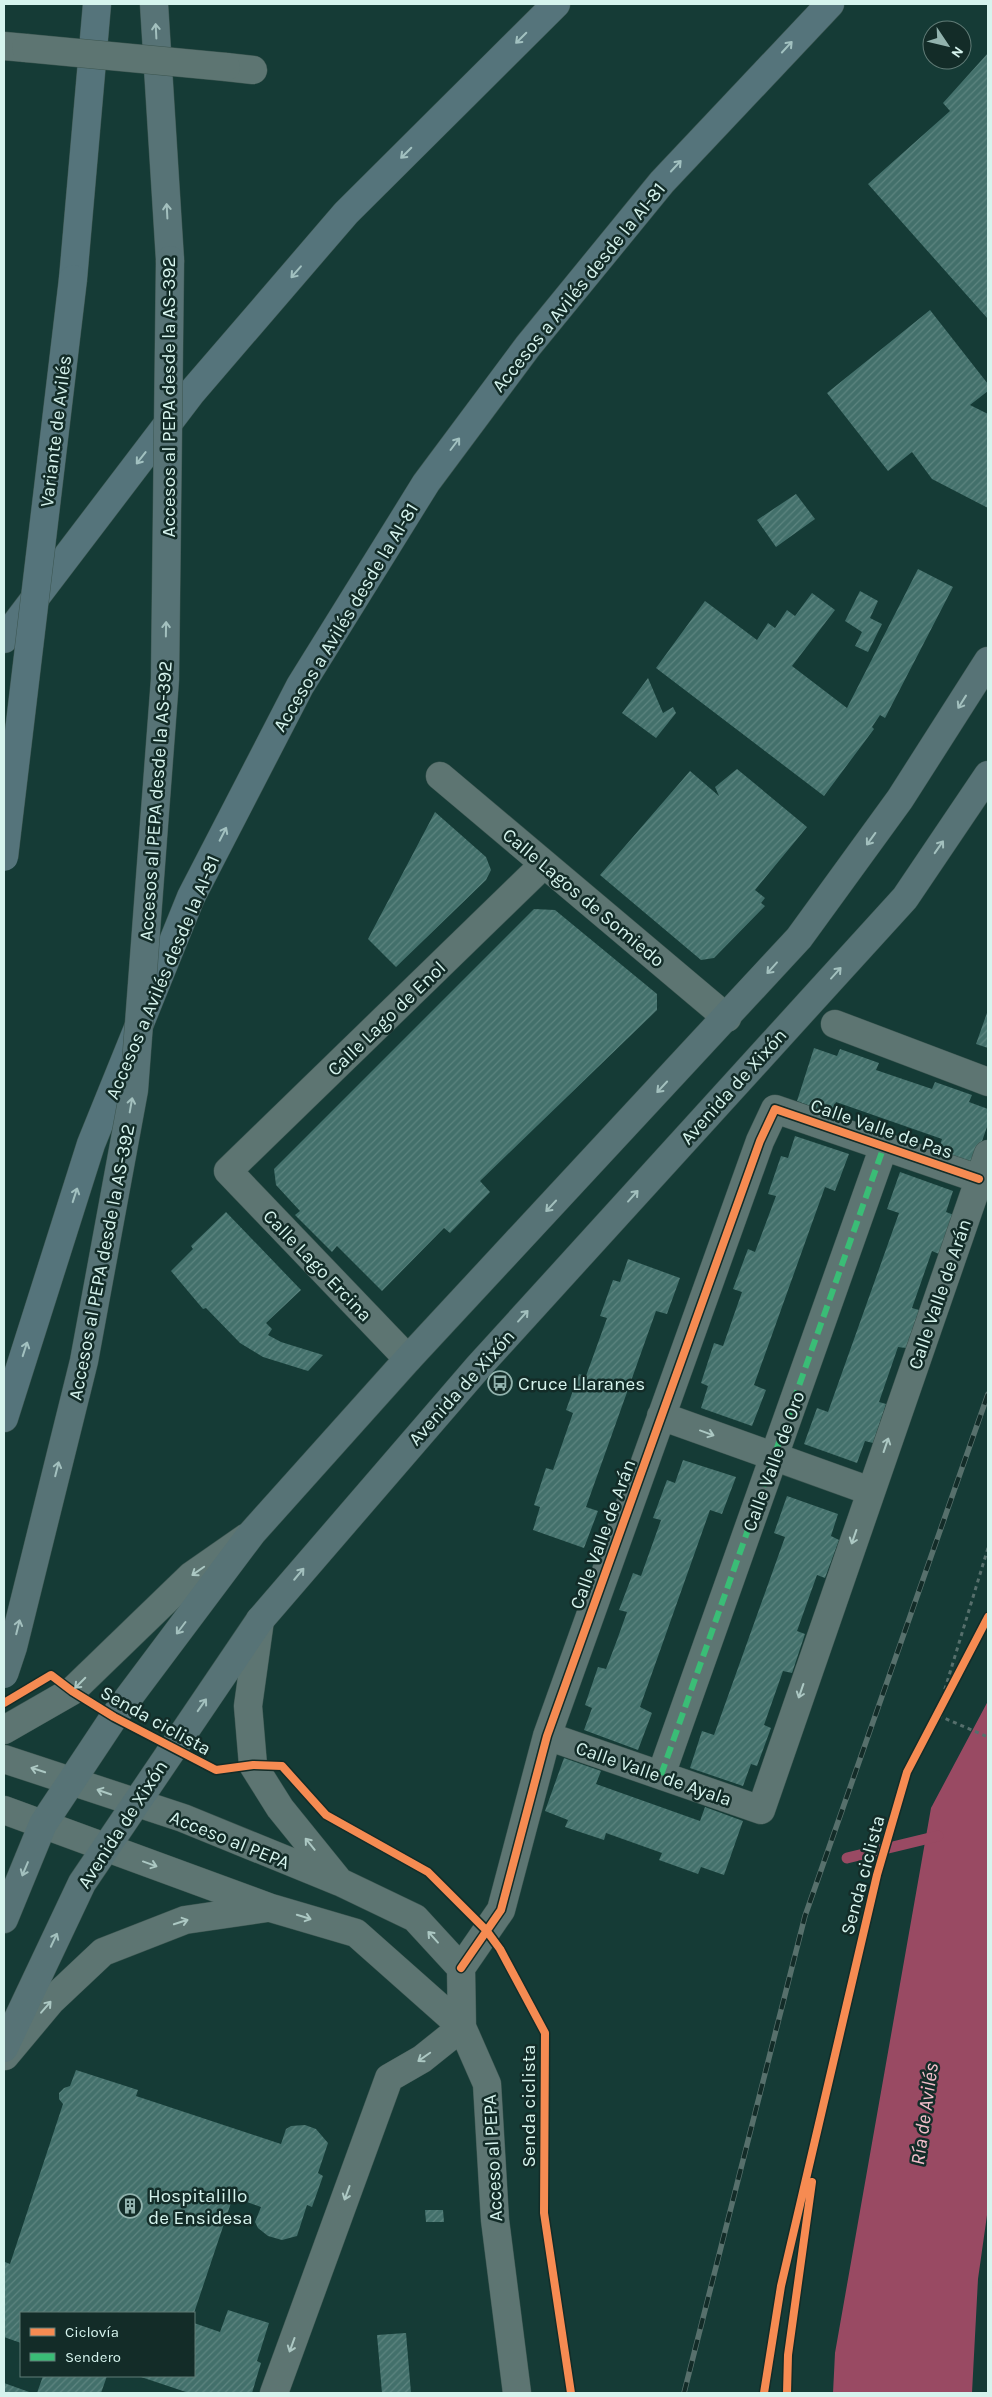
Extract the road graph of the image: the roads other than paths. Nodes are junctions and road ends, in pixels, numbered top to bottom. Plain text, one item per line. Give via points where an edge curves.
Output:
1 (97, 4) edge
2 (154, 4) edge
3 (556, 4) edge
4 (830, 4) edge
5 (15, 47) edge
6 (253, 70) dead end
7 (4, 639) edge
8 (988, 661) edge
9 (988, 775) edge
10 (440, 776) dead end
11 (4, 858) edge
12 (544, 864) junction
13 (727, 1018) junction
14 (835, 1024) dead end
15 (988, 1082) edge
16 (775, 1109) joint
17 (884, 1146) junction
18 (984, 1166) edge
19 (228, 1171) joint
20 (408, 1359) junction
21 (661, 1416) junction
22 (4, 1418) edge
23 (774, 1457) junction
24 (870, 1491) junction
25 (252, 1533) junction
26 (260, 1620) junction
27 (4, 1674) edge
28 (4, 1730) edge
29 (547, 1736) junction
30 (4, 1759) edge
31 (661, 1775) junction
32 (72, 1781) junction
33 (135, 1803) junction
34 (4, 1810) edge
35 (761, 1810) joint
36 (43, 1824) junction
37 (104, 1848) junction
38 (340, 1882) junction
39 (271, 1908) junction
40 (4, 1919) edge
41 (461, 1968) junction
42 (462, 2027) junction
43 (4, 2048) edge
44 (4, 2057) edge
45 (274, 2393) edge
46 (518, 2393) edge

1 - 11 highway, Variante de Avilés, bridge via 73,279
27 -> 2 main road, Accesos al PEPA desde la AS-392, bridge via 84,1361 134,1090 165,679 170,260
3 -> 7 highway via 340,220 192,392
22 -> 4 highway, Accesos a Avilés desde la AI-81 via 91,1144 191,897 300,686 426,483 528,346 662,182
5 - 6 street, bridge
8 -> 13 main road via 900,799 799,938
26 -> 9 main road, Avenida de Xixón via 479,1366 905,898
10 - 12 street, Calle Lagos de Somiedo
12 - 13 street, Calle Lagos de Somiedo
12 - 19 street, Calle Lago de Enol
13 -> 20 main road
14 - 15 street
16 - 17 street, Calle Valle de Pas
16 - 21 street, Calle Valle de Arán via 760,1141
17 - 18 street, Calle Valle de Pas
17 - 23 street, Calle Valle de Oro
24 -> 18 street, Calle Valle de Arán
19 - 20 street, Calle Lago Ercina
20 - 25 main road
21 -> 23 street
21 - 29 street, Calle Valle de Arán
23 - 24 street
23 - 31 street, Calle Valle de Oro
24 -> 35 street, Calle Valle de Arán
25 -> 28 street via 191,1576 72,1691
25 -> 32 main road via 114,1717
33 -> 26 main road, Avenida de Xixón
38 -> 26 street via 280,1808 253,1764 248,1706
29 - 31 street, Calle Valle de Ayala
29 - 41 street, Calle Valle de Arán via 500,1910
32 -> 30 street, Acceso al PEPA
31 - 35 street, Calle Valle de Ayala
33 -> 32 street, Acceso al PEPA
32 - 36 main road
33 - 37 main road, Avenida de Xixón
33 - 38 street, Acceso al PEPA via 184,1818
34 - 36 street
36 - 37 street
36 -> 40 main road
37 -> 39 street
43 -> 37 main road, Avenida de Xixón via 78,1890
41 -> 38 street, Acceso al PEPA via 415,1918
39 -> 42 street via 356,1933
44 -> 39 street via 51,2001 103,1952 185,1920
41 - 42 street, Acceso al PEPA
42 -> 45 street via 422,2059 389,2078
42 - 46 street, Acceso al PEPA via 487,2084 495,2220

